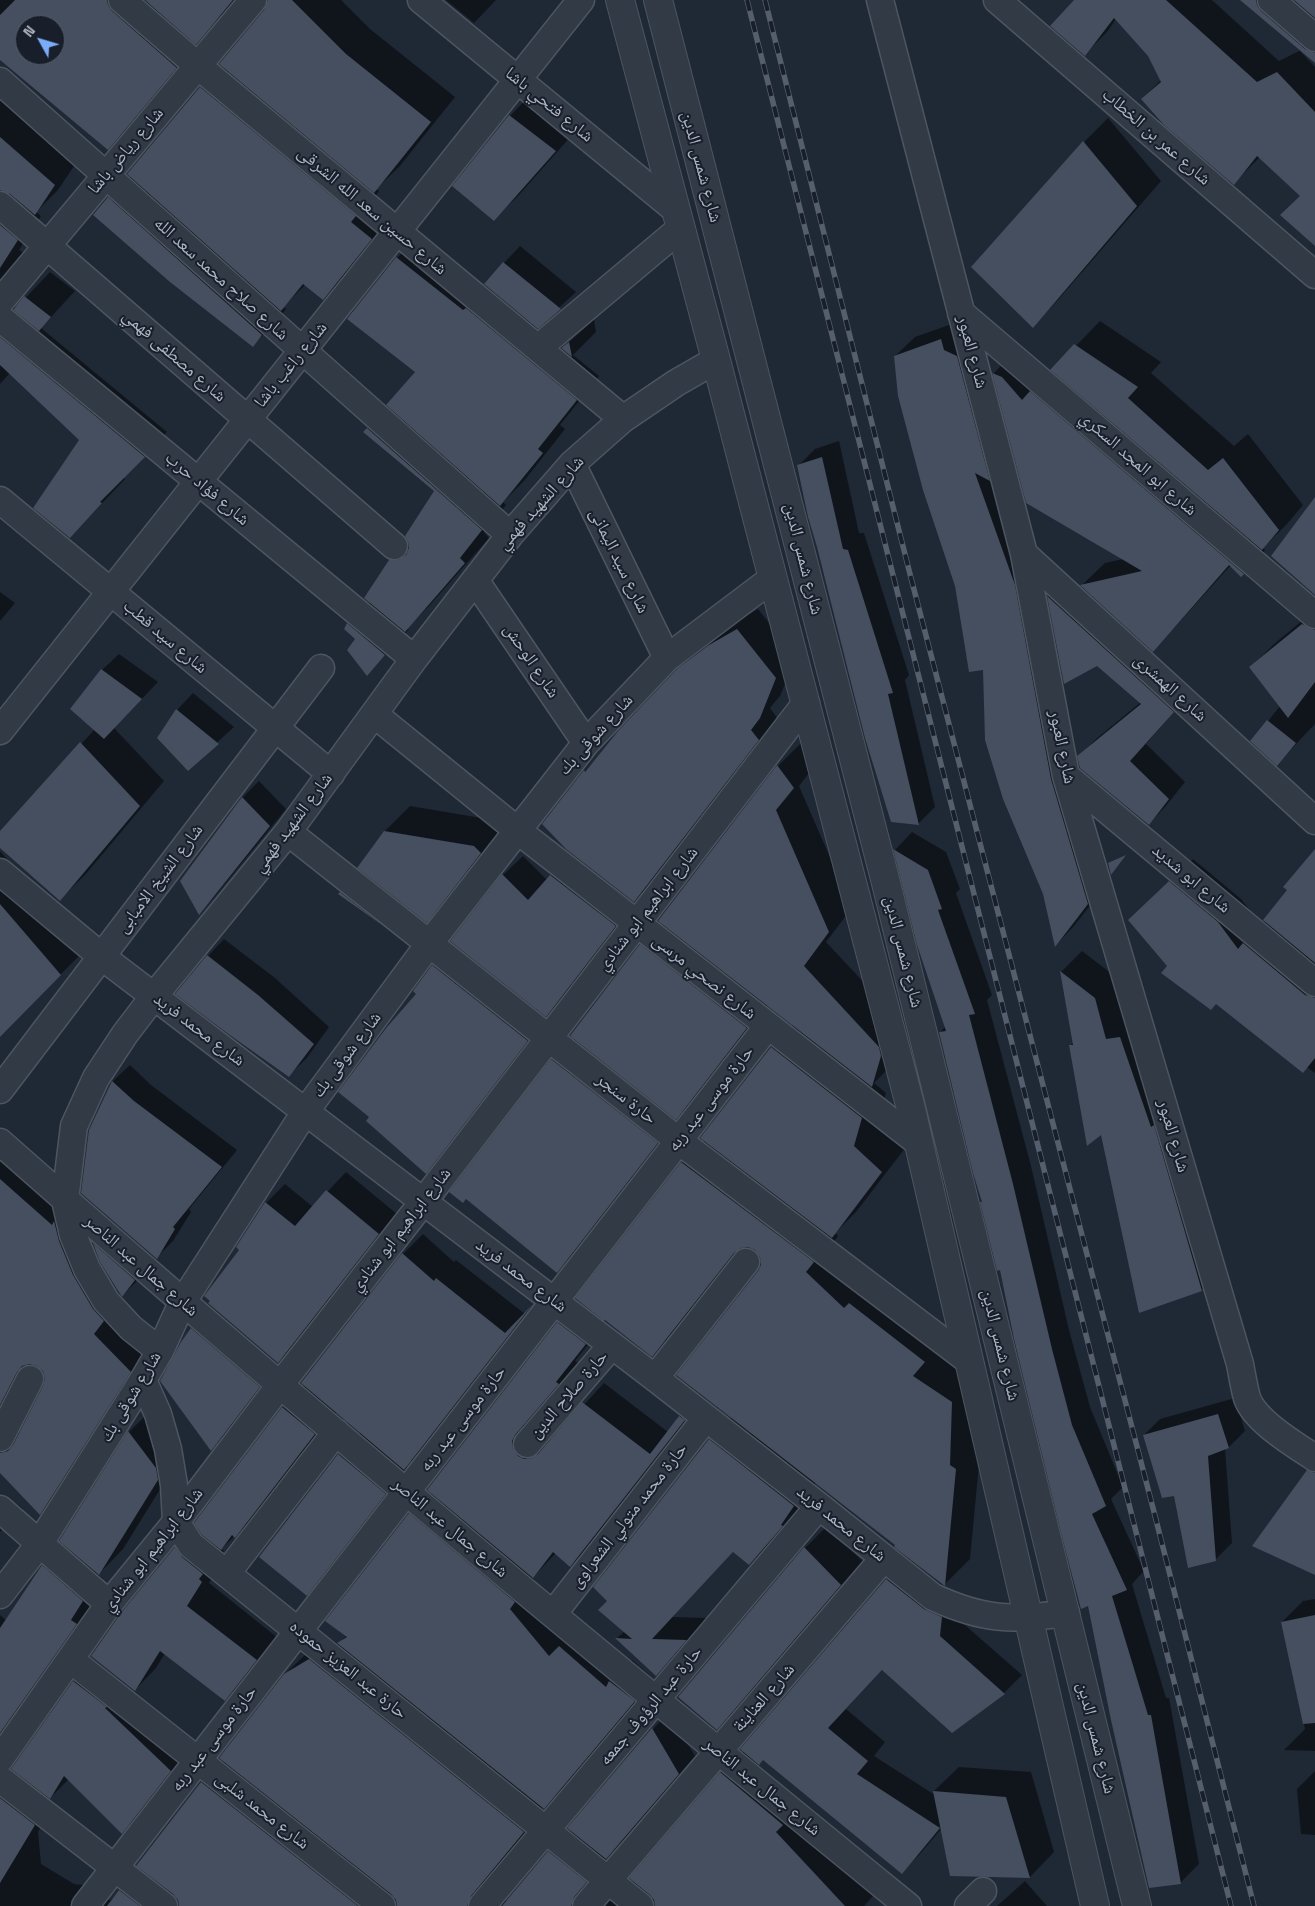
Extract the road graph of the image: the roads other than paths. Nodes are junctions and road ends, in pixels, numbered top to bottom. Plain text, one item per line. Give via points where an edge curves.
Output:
1 (122, 0) edge
2 (253, 0) edge
3 (421, 0) edge
4 (581, 0) edge
5 (620, 0) edge
6 (658, 0) edge
7 (880, 0) edge
8 (997, 0) edge
9 (1271, 0) edge
10 (1315, 38) edge
11 (198, 66) junction
12 (518, 80) junction
13 (0, 81) edge
14 (106, 176) junction
15 (0, 205) edge
16 (679, 219) junction
17 (397, 232) junction
18 (47, 246) junction
19 (1315, 275) edge
20 (0, 302) edge
21 (961, 313) junction
22 (0, 318) edge
23 (538, 348) junction
24 (302, 351) junction
25 (716, 360) junction
26 (248, 419) junction
27 (623, 420) junction
28 (572, 464) junction
29 (198, 482) junction
30 (0, 500) edge
31 (510, 535) junction
32 (394, 546) dead end
33 (1024, 554) junction
34 (773, 578) junction
35 (476, 580) junction
36 (111, 592) junction
37 (1315, 615) edge
38 (667, 658) junction
39 (414, 659) junction
40 (321, 668) dead end
41 (806, 703) junction
42 (374, 714) junction
43 (275, 728) junction
44 (0, 731) edge
45 (586, 742) junction
46 (331, 774) junction
47 (1066, 776) junction
48 (1315, 821) edge
49 (517, 830) junction
50 (288, 832) junction
51 (0, 872) edge
52 (636, 924) junction
53 (429, 944) junction
54 (101, 956) junction
55 (1315, 983) edge
56 (154, 996) junction
57 (767, 1026) junction
58 (549, 1038) junction
59 (0, 1090) edge
60 (305, 1112) junction
61 (679, 1140) junction
62 (0, 1142) edge
63 (919, 1143) junction
64 (65, 1200) junction
65 (423, 1202) junction
66 (746, 1262) dead end
67 (554, 1302) junction
68 (182, 1303) junction
69 (612, 1345) junction
70 (160, 1351) junction
71 (969, 1361) junction
72 (655, 1378) junction
73 (30, 1379) dead end
74 (143, 1380) junction
75 (280, 1384) junction
76 (706, 1418) junction
77 (336, 1432) junction
78 (0, 1438) edge
79 (527, 1444) dead end
80 (1315, 1458) edge
81 (407, 1492) junction
82 (819, 1506) junction
83 (0, 1509) edge
84 (176, 1522) junction
85 (40, 1543) junction
86 (884, 1558) junction
87 (227, 1573) junction
88 (0, 1594) edge
89 (109, 1604) junction
90 (553, 1614) junction
91 (1066, 1614) junction
92 (1028, 1618) junction
93 (299, 1630) junction
94 (71, 1660) junction
95 (656, 1700) junction
96 (718, 1751) junction
97 (0, 1759) edge
98 (197, 1761) junction
99 (0, 1779) edge
100 (546, 1830) junction
101 (114, 1868) junction
102 (608, 1880) junction
103 (85, 1906) edge
104 (164, 1906) edge
105 (382, 1906) edge
106 (482, 1906) edge
107 (586, 1906) edge
108 (640, 1906) edge
109 (908, 1906) edge
110 (1095, 1906) edge
111 (1137, 1906) edge

1 - 11 street, شارع حسين سعد الله الشرقى
2 - 11 street, شارع رياض باشا
3 - 12 street, شارع فتحي باشا
4 - 12 street, شارع راغب باشا
5 - 16 street, شارع شمس الدين
6 - 91 street, شارع شمس الدين via 882,864
7 - 21 street, شارع العبور
8 - 19 street, شارع عمر بن الخطاب
9 - 10 street
11 - 14 street, شارع رياض باشا
11 - 17 street, شارع حسين سعد الله الشرقى
12 - 16 street, شارع فتحي باشا
12 - 17 street, شارع راغب باشا
13 - 14 street, شارع صلاح محمد سعد الله
14 - 18 street, شارع رياض باشا
14 - 24 street, شارع صلاح محمد سعد الله
15 - 18 street, شارع مصطفى فهمي
16 - 23 street
16 - 25 street, شارع شمس الدين
17 - 23 street, شارع حسين سعد الله الشرقى
17 - 24 street, شارع راغب باشا
18 - 20 street, شارع رياض باشا
18 - 26 street, شارع مصطفى فهمي
21 - 33 street, شارع العبور
21 - 37 street, شارع ابو المجد السكري
22 - 29 street, شارع فؤاد حرب
23 - 27 street, شارع حسين سعد الله الشرقى
24 - 26 street, شارع راغب باشا
24 - 31 street, شارع صلاح محمد سعد الله
25 - 27 street, شارع الشهيد فهمي
25 - 34 street, شارع شمس الدين
26 - 29 street, شارع راغب باشا
26 - 32 street, شارع مصطفى فهمي
27 - 28 street, شارع الشهيد فهمي
28 - 31 street, شارع الشهيد فهمي
28 - 38 street, شارع سيد اليمانى
29 - 36 street, شارع راغب باشا
29 - 39 street, شارع فؤاد حرب
30 - 36 street, شارع سيد قطب
31 - 35 street, شارع الشهيد فهمي
33 - 47 street, شارع العبور
33 - 48 street, شارع الهمشرى
34 - 38 street, شارع شوقى بك
34 - 41 street, شارع شمس الدين
35 - 39 street, شارع الشهيد فهمي
35 - 45 street, شارع الوحش
36 - 43 street, شارع سيد قطب
36 - 44 street, شارع راغب باشا
38 - 45 street, شارع شوقى بك
39 - 42 street, شارع الشهيد فهمي
40 - 43 street, شارع الشيخ الامبابى
41 - 52 street, شارع ابراهيم ابو شنادي
41 - 63 street, شارع شمس الدين
42 - 46 street, شارع الشهيد فهمي
42 - 49 street, شارع نصحي مرسى
43 - 46 street, شارع سيد قطب
43 - 54 street, شارع الشيخ الامبابى
45 - 49 street, شارع شوقى بك
46 - 50 street, شارع الشهيد فهمي
47 - 55 street, شارع ابو شديد
47 - 80 street, شارع العبور via 1248,1400 1265,1422
49 - 52 street, شارع نصحي مرسى
49 - 53 street, شارع شوقى بك
50 - 53 street, حارة سنجر
50 - 56 street, شارع الشهيد فهمي
51 - 54 street, شارع محمد فريد
52 - 57 street, شارع نصحي مرسى
52 - 58 street, شارع ابراهيم ابو شنادي
53 - 58 street, حارة سنجر
53 - 60 street, شارع شوقى بك
54 - 56 street, شارع محمد فريد
54 - 59 street, شارع الشيخ الامبابى
56 - 60 street, شارع محمد فريد
56 - 64 street, شارع الشهيد فهمي via 96,1078 74,1126
57 - 61 street, حارة موسى عبد ربه
57 - 63 street, شارع نصحي مرسى
58 - 61 street, حارة سنجر
58 - 65 street, شارع ابراهيم ابو شنادي
60 - 65 street, شارع محمد فريد
60 - 68 street, شارع شوقى بك
61 - 67 street, حارة موسى عبد ربه
61 - 71 street, حارة سنجر
62 - 64 street, شارع جمال عبد الناصر
63 - 71 street, شارع شمس الدين
64 - 68 street, شارع جمال عبد الناصر
64 - 70 street, شارع الشهيد فهمي via 73,1234 87,1269 106,1301 131,1328
65 - 67 street, شارع محمد فريد
65 - 75 street, شارع ابراهيم ابو شنادي
66 - 72 street
67 - 69 street, شارع محمد فريد
67 - 81 street, حارة موسى عبد ربه
68 - 70 street, شارع شوقى بك
68 - 75 street, شارع جمال عبد الناصر
69 - 72 street, شارع محمد فريد
69 - 79 street, حارة صلاح الدين
70 - 74 street, شارع شوقى بك
71 - 92 street, شارع شمس الدين
72 - 76 street, شارع محمد فريد
73 - 78 street
74 - 84 street via 168,1448
74 - 85 street, شارع شوقى بك
75 - 77 street, شارع جمال عبد الناصر
75 - 84 street, شارع ابراهيم ابو شنادي
76 - 82 street, شارع محمد فريد
76 - 90 street, حارة محمد متولي الشعراوى
77 - 81 street, شارع جمال عبد الناصر
77 - 87 street
81 - 90 street, شارع جمال عبد الناصر
81 - 93 street, حارة موسى عبد ربه
82 - 86 street, شارع محمد فريد
82 - 95 street, حارة عبد الرؤوف جمعه
83 - 85 street
84 - 87 street, حارة عبد العزيز حموده via 191,1545
84 - 89 street, شارع ابراهيم ابو شنادي
85 - 88 street, شارع شوقى بك
85 - 89 street
86 - 92 street, شارع محمد فريد via 933,1597 952,1606 994,1617
86 - 96 street, شارع العناينة
87 - 93 street, حارة عبد العزيز حموده
89 - 94 street, شارع ابراهيم ابو شنادي
90 - 95 street, شارع جمال عبد الناصر
91 - 92 street, شارع محمد فريد
91 - 111 street, شارع شمس الدين
92 - 110 street, شارع شمس الدين
93 - 98 street, حارة موسى عبد ربه
93 - 100 street, حارة عبد العزيز حموده
94 - 97 street, شارع ابراهيم ابو شنادي
94 - 98 street, شارع محمد شلبى
95 - 96 street, شارع جمال عبد الناصر
95 - 100 street, حارة عبد الرؤوف جمعه
96 - 102 street, شارع العناينة
96 - 109 street, شارع جمال عبد الناصر
98 - 101 street, حارة موسى عبد ربه
98 - 105 street, شارع محمد شلبى
99 - 101 street
100 - 102 street, حارة عبد العزيز حموده
100 - 106 street, حارة عبد الرؤوف جمعه
101 - 103 street, حارة موسى عبد ربه
101 - 104 street
102 - 107 street, شارع العناينة
102 - 108 street, حارة عبد العزيز حموده

